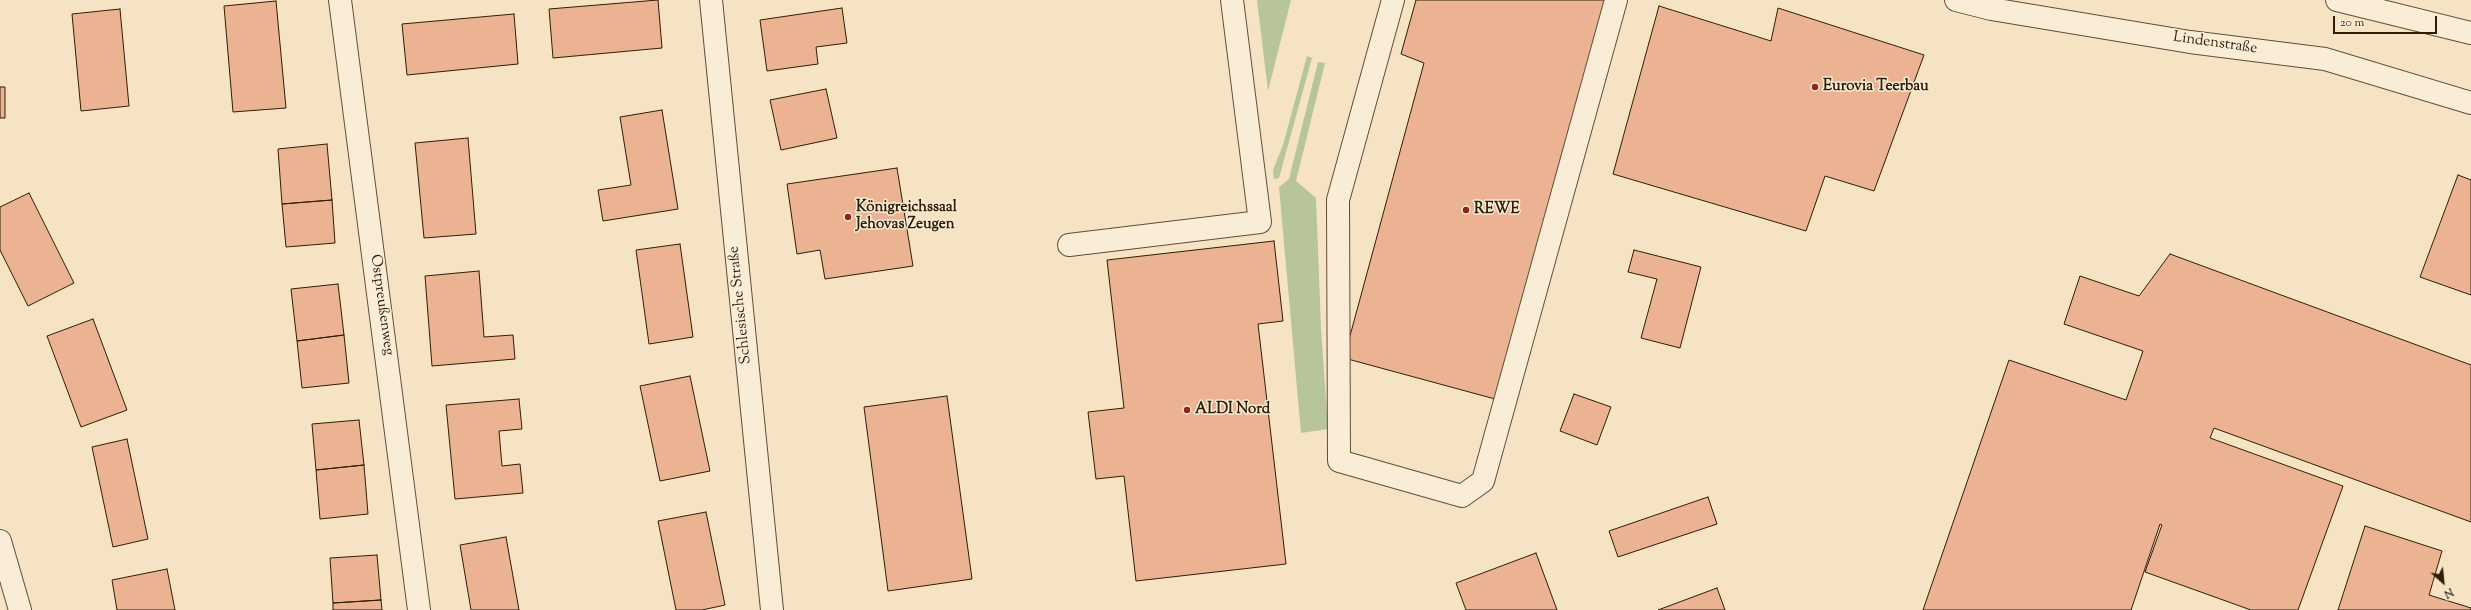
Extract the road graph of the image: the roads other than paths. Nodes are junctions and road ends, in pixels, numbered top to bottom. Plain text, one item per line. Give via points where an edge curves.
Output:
1 (340, 0) edge
2 (711, 0) edge
3 (1232, 0) edge
4 (1393, 0) edge
5 (1616, 0) edge
6 (1956, 0) edge
7 (2337, 0) edge
8 (2471, 33) edge
9 (2471, 103) edge
10 (1069, 245) dead end
11 (0, 541) edge
12 (20, 610) edge
13 (419, 610) edge
14 (772, 610) edge

1 - 13 street, Ostpreußenweg
2 - 14 street, Schlesische Straße
3 - 10 street via 1260,222
4 - 5 street via 1338,200 1340,461 1462,496 1484,481
6 - 9 street, Lindenstraße via 1991,9 2190,42 2325,59
7 - 8 street
11 - 12 street

